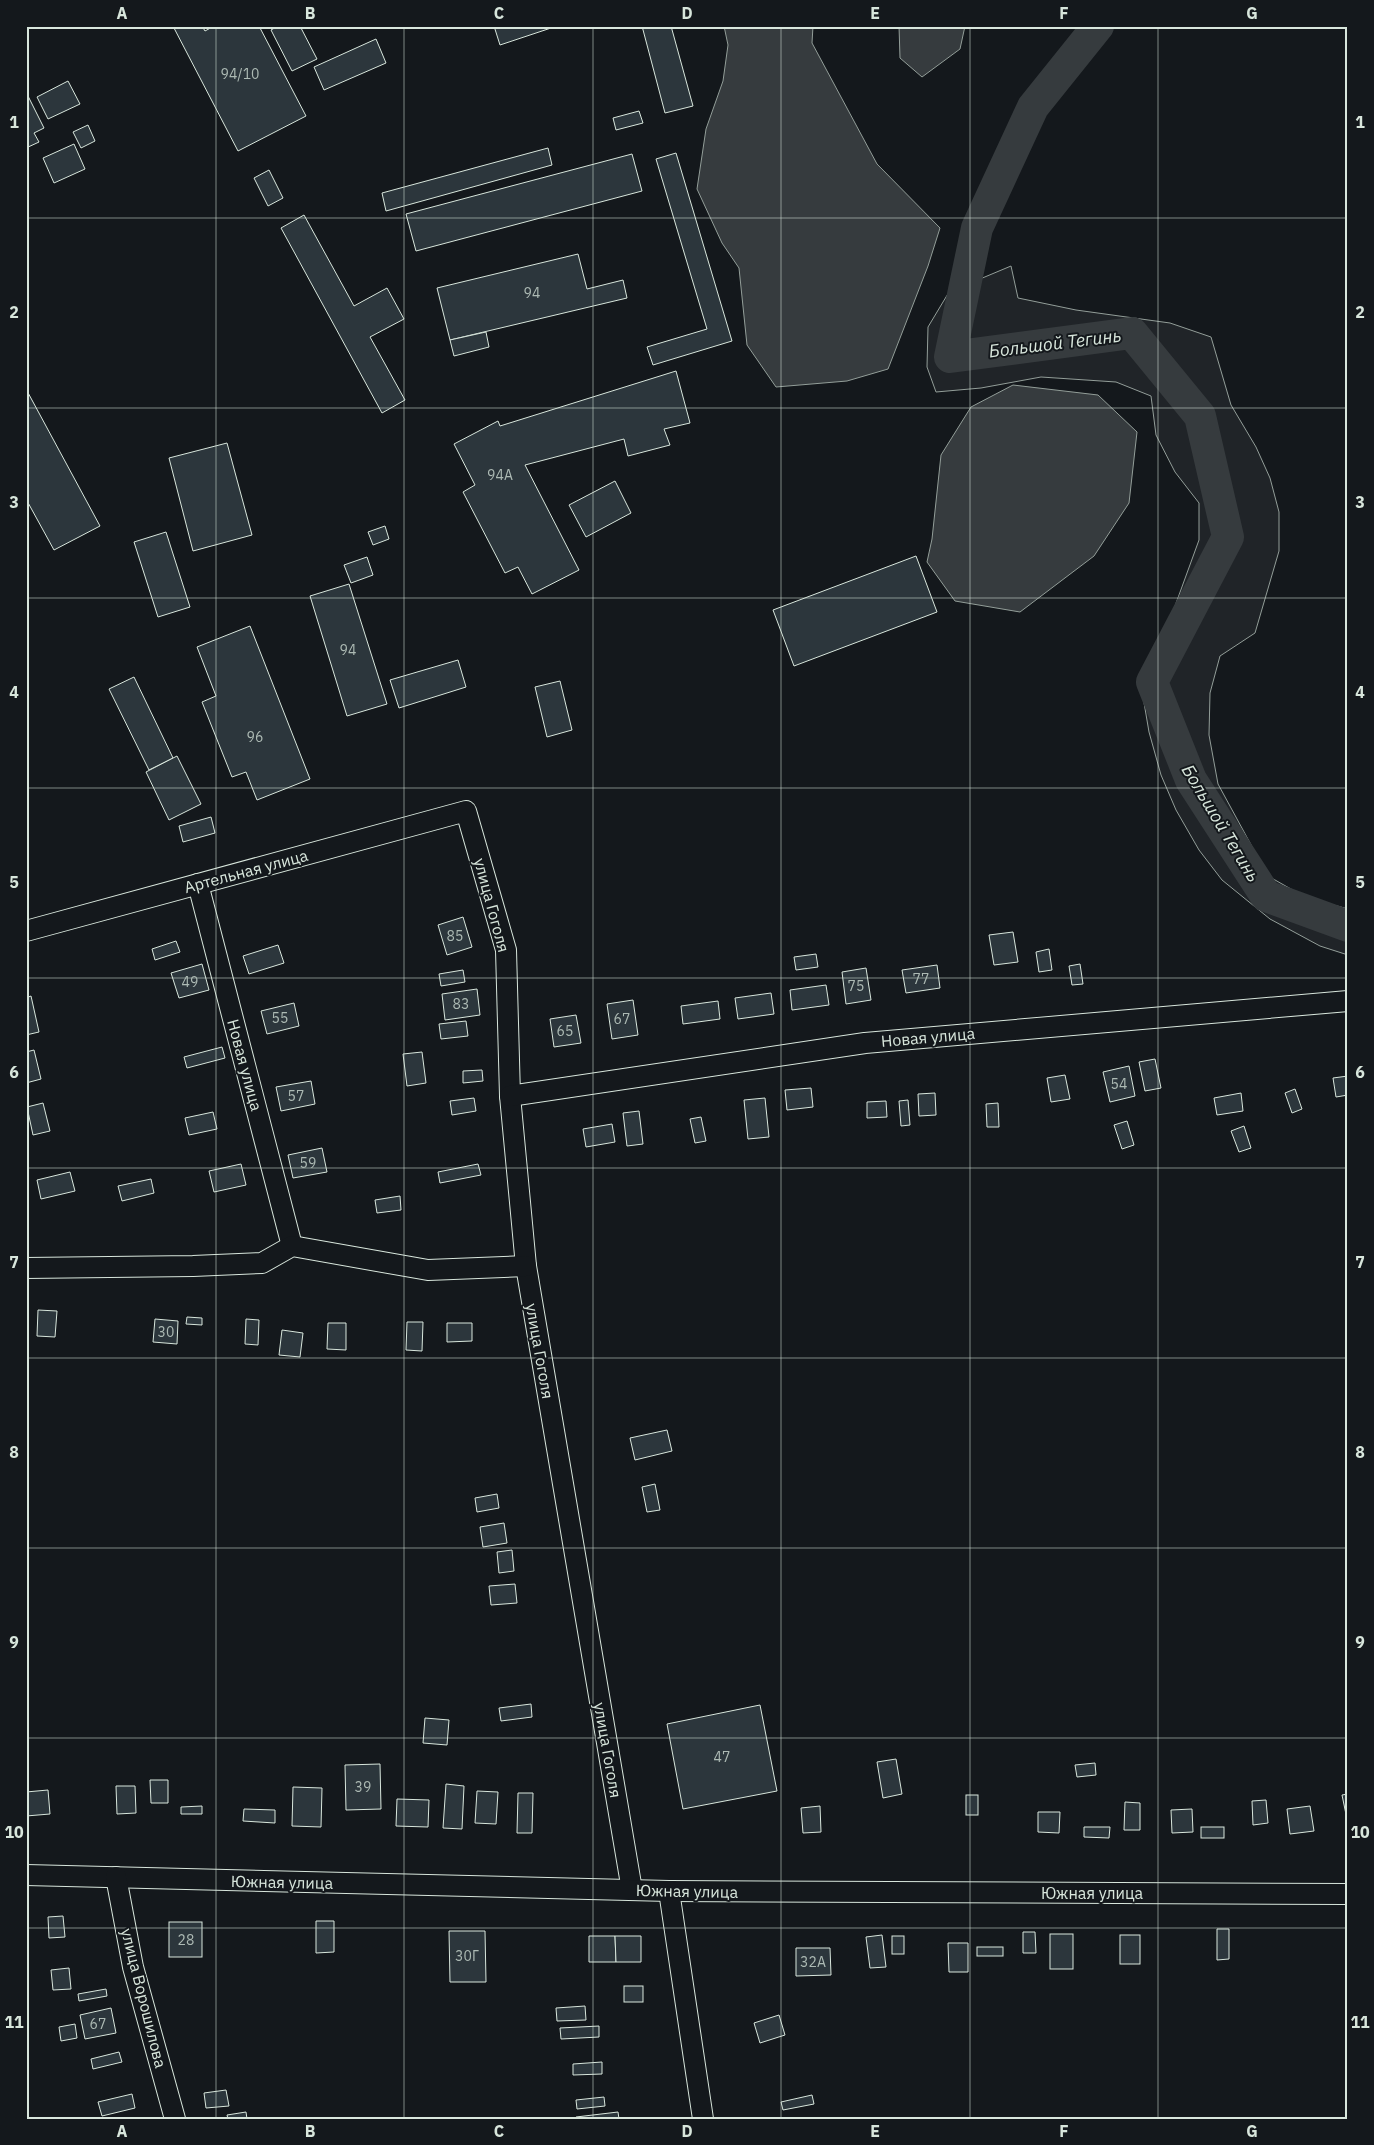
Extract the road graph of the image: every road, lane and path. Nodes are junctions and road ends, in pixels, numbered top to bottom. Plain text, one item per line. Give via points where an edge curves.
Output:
1 (466, 810) joint
2 (198, 884) junction
3 (26, 931) edge
4 (1348, 1001) edge
5 (510, 1096) junction
6 (292, 1246) junction
7 (526, 1266) junction
8 (27, 1267) edge
9 (26, 1875) edge
10 (116, 1877) junction
11 (632, 1890) junction
12 (669, 1891) junction
13 (1348, 1894) edge
14 (175, 2119) edge
15 (703, 2119) edge

1 - 2 street, Артельная улица
1 - 5 street, улица Гоголя via 506,950
2 - 3 street, Артельная улица
2 - 6 street, Новая улица
4 - 5 street, Новая улица via 865,1042
5 - 7 street, улица Гоголя
6 - 7 street via 428,1270
6 - 8 street via 262,1263
7 - 11 street, улица Гоголя
9 - 10 street, Южная улица
10 - 11 street, Южная улица
10 - 14 street, улица Ворошилова via 133,1967
11 - 12 street, Южная улица
12 - 13 street, Южная улица
12 - 15 street

